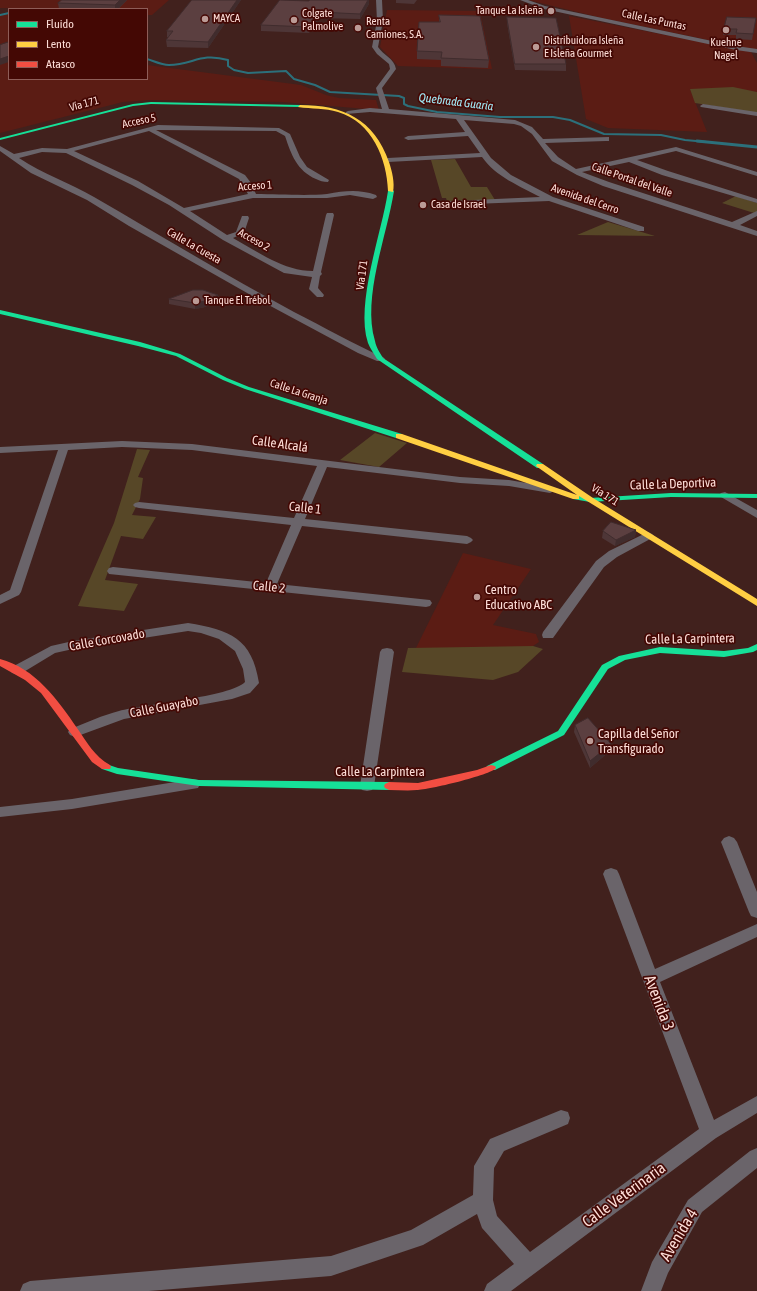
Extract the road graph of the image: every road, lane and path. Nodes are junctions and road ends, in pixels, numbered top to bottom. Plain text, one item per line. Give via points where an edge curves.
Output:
1 (379, 0) edge
2 (523, 0) edge
3 (757, 51) edge
4 (703, 106) dead end
5 (386, 111) junction
6 (348, 113) junction
7 (757, 114) edge
8 (459, 118) junction
9 (150, 128) junction
10 (470, 134) junction
11 (408, 138) dead end
12 (0, 139) edge
13 (606, 139) dead end
14 (542, 141) junction
15 (0, 148) edge
16 (67, 151) junction
17 (485, 155) junction
18 (13, 157) junction
19 (629, 159) junction
20 (388, 160) junction
21 (576, 171) junction
22 (757, 174) edge
23 (325, 180) dead end
24 (254, 196) junction
25 (390, 198) junction
26 (550, 199) junction
27 (757, 201) edge
28 (451, 203) dead end
29 (184, 210) junction
30 (757, 214) edge
31 (330, 215) dead end
32 (246, 218) dead end
33 (733, 225) junction
34 (641, 229) dead end
35 (757, 234) edge
36 (226, 238) junction
37 (318, 274) junction
38 (320, 295) dead end
39 (0, 312) edge
40 (380, 358) junction
41 (64, 447) junction
42 (0, 450) edge
43 (323, 464) junction
44 (495, 469) junction
45 (483, 482) junction
46 (556, 491) junction
47 (725, 495) junction
48 (757, 496) edge
49 (590, 500) junction
50 (139, 504) dead end
51 (757, 515) edge
52 (298, 522) junction
53 (648, 536) junction
54 (467, 540) dead end
55 (112, 571) dead end
56 (270, 587) junction
57 (0, 600) edge
58 (426, 603) dead end
59 (757, 603) edge
60 (548, 635) dead end
61 (757, 647) edge
62 (388, 652) dead end
63 (0, 662) edge
64 (17, 670) junction
65 (252, 683) joint
66 (75, 732) junction
67 (199, 783) junction
68 (367, 786) junction
69 (0, 812) edge
70 (729, 842) dead end
71 (610, 874) dead end
72 (757, 912) edge
73 (757, 930) edge
74 (650, 979) junction
75 (757, 1104) edge
76 (561, 1118) dead end
77 (709, 1132) junction
78 (757, 1158) edge
79 (483, 1200) junction
80 (528, 1265) junction
81 (499, 1290) edge
82 (30, 1291) edge
83 (651, 1291) edge

1 - 5 street via 380,21 375,47 392,63 393,69 379,88
2 - 3 street, Calle Las Puntas via 544,7
4 - 7 street
5 - 6 street, Calle Portal del Valle
5 - 8 street, Calle Portal del Valle
6 - 12 main road, Vía 171 via 331,108 305,106 151,103 117,108
6 - 20 main road, Vía 171 via 360,121
8 - 10 street, Avenida del Cerro
8 - 14 street, Calle Portal del Valle via 524,124
9 - 16 street, Acceso 5
9 - 23 street, Acceso 5 via 277,129 288,135 293,151 304,170
9 - 24 street via 242,177
10 - 11 street
10 - 17 street, Avenida del Cerro
13 - 14 street
14 - 21 street, Calle Portal del Valle via 556,160
15 - 18 street, Calle La Cuesta
16 - 18 street via 42,150
16 - 29 street via 135,183
17 - 20 street
17 - 26 street, Avenida del Cerro via 502,173
18 - 40 street, Calle La Cuesta via 34,171 90,198 195,261 314,327 360,351
19 - 21 street
19 - 22 street via 676,149
19 - 27 street via 665,173
20 - 25 main road, Vía 171
21 - 33 street, Calle Portal del Valle via 613,187
24 - 25 street, Acceso 1 via 328,196 350,200
24 - 29 street, Acceso 1
25 - 40 main road, Vía 171 via 377,253 368,324 374,353
26 - 28 street
26 - 34 street, Avenida del Cerro
29 - 36 street, Acceso 2
30 - 33 street
31 - 37 street
32 - 36 street via 240,233
33 - 35 street, Calle Portal del Valle
36 - 37 street, Acceso 2 via 287,271
37 - 38 street via 313,289
39 - 44 main road, Calle La Granja via 178,355 247,388
40 - 49 main road, Vía 171
41 - 42 street, Calle Alcalá
41 - 43 street, Calle Alcalá via 122,444 177,446
41 - 57 street via 15,592
43 - 45 street, Calle Alcalá
43 - 52 street
44 - 45 street via 496,476
44 - 46 main road, Calle La Granja
45 - 46 street, Calle Alcalá via 509,483
46 - 49 main road, Calle La Granja
47 - 48 main road, Calle La Deportiva
47 - 49 main road, Calle La Deportiva
47 - 51 street
49 - 53 main road, Vía 171
50 - 52 street, Calle 1
52 - 54 street, Calle 1
52 - 56 street
53 - 59 main road, Vía 171
53 - 60 street via 613,554 600,564
55 - 56 street, Calle 2
56 - 58 street, Calle 2
61 - 68 main road, Calle La Carpintera via 724,654 660,650 622,658 605,667 561,733 525,752 479,773 418,787
62 - 68 street
63 - 64 main road, Calle La Carpintera
64 - 65 street, Calle Corcovado via 51,650 188,627 202,629 235,642 243,650 251,668
64 - 66 main road, Calle La Carpintera via 43,690
65 - 66 street, Calle Guayabo via 245,690 227,696 120,715
66 - 67 main road, Calle La Carpintera via 88,754 100,764 117,771
67 - 68 main road, Calle La Carpintera
67 - 69 street via 72,804
70 - 72 street
71 - 74 street, Avenida 3
73 - 74 street
74 - 77 street, Avenida 3
75 - 77 street, Calle Veterinaria
76 - 79 street via 497,1145 484,1166
77 - 80 street, Calle Veterinaria
78 - 83 street, Avenida 4 via 696,1206 659,1268
79 - 80 street via 489,1221
79 - 82 street via 416,1238 331,1266
80 - 81 street, Calle Veterinaria

